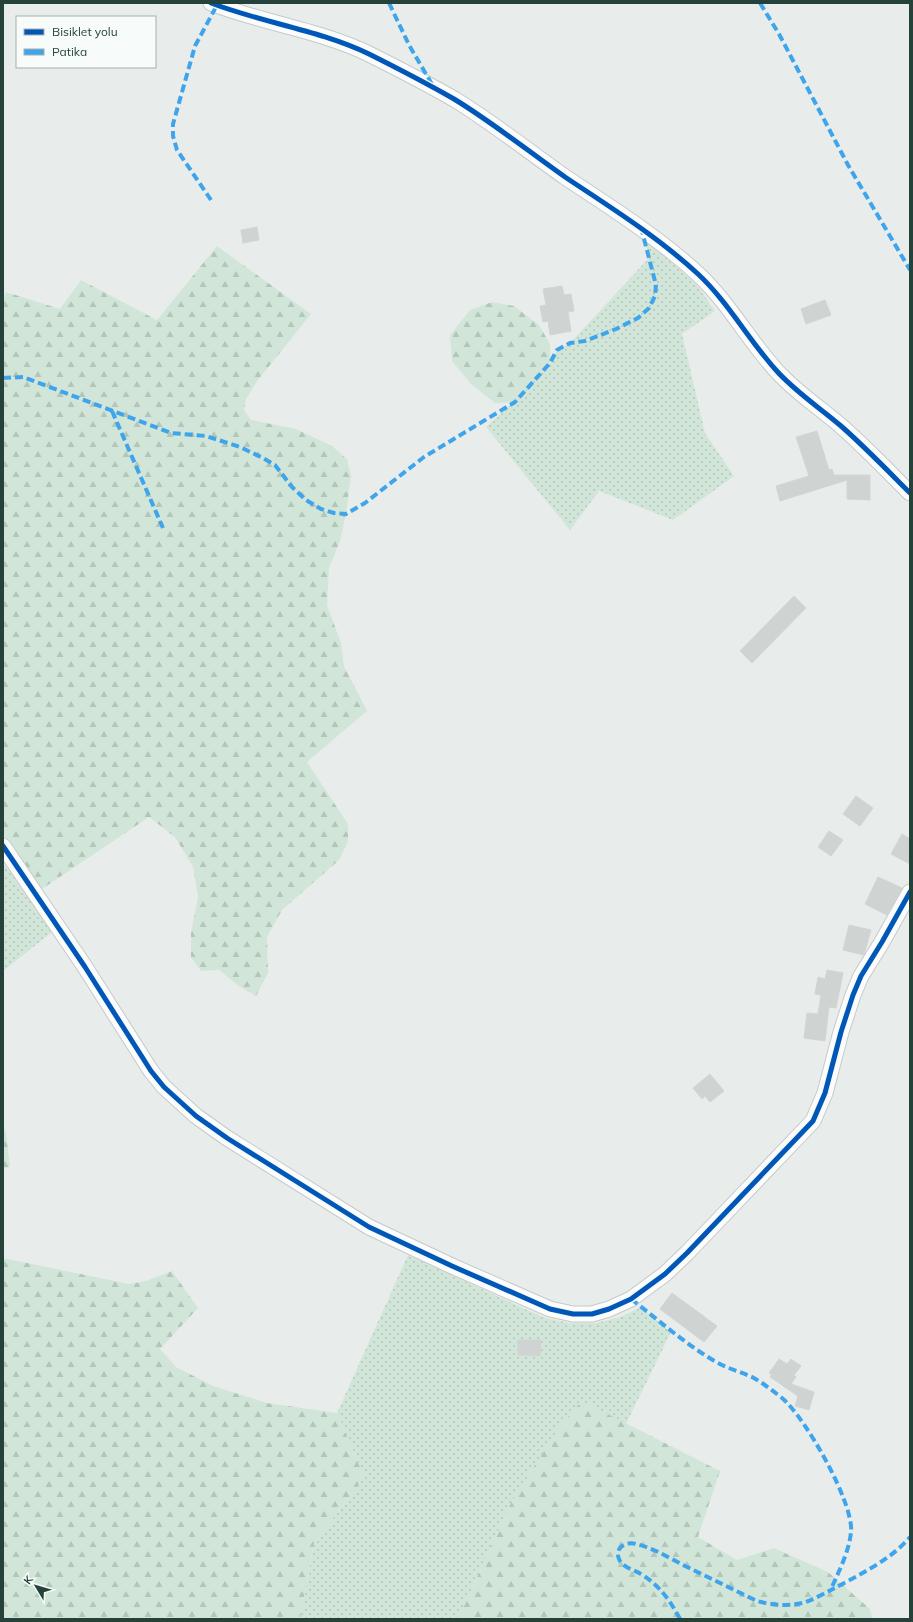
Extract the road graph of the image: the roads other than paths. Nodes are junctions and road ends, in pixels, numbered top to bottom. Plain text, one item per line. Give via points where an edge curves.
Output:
1 (211, 3) edge
2 (910, 493) edge
3 (3, 846) edge
4 (910, 892) edge

1 - 2 street via 310,32 368,54 454,100 595,197 668,249 700,276 776,371 851,436
3 - 4 street via 150,1071 196,1116 369,1227 550,1309 572,1314 592,1314 609,1309 628,1301 648,1287 687,1253 813,1121 825,1093 841,1032 861,976

